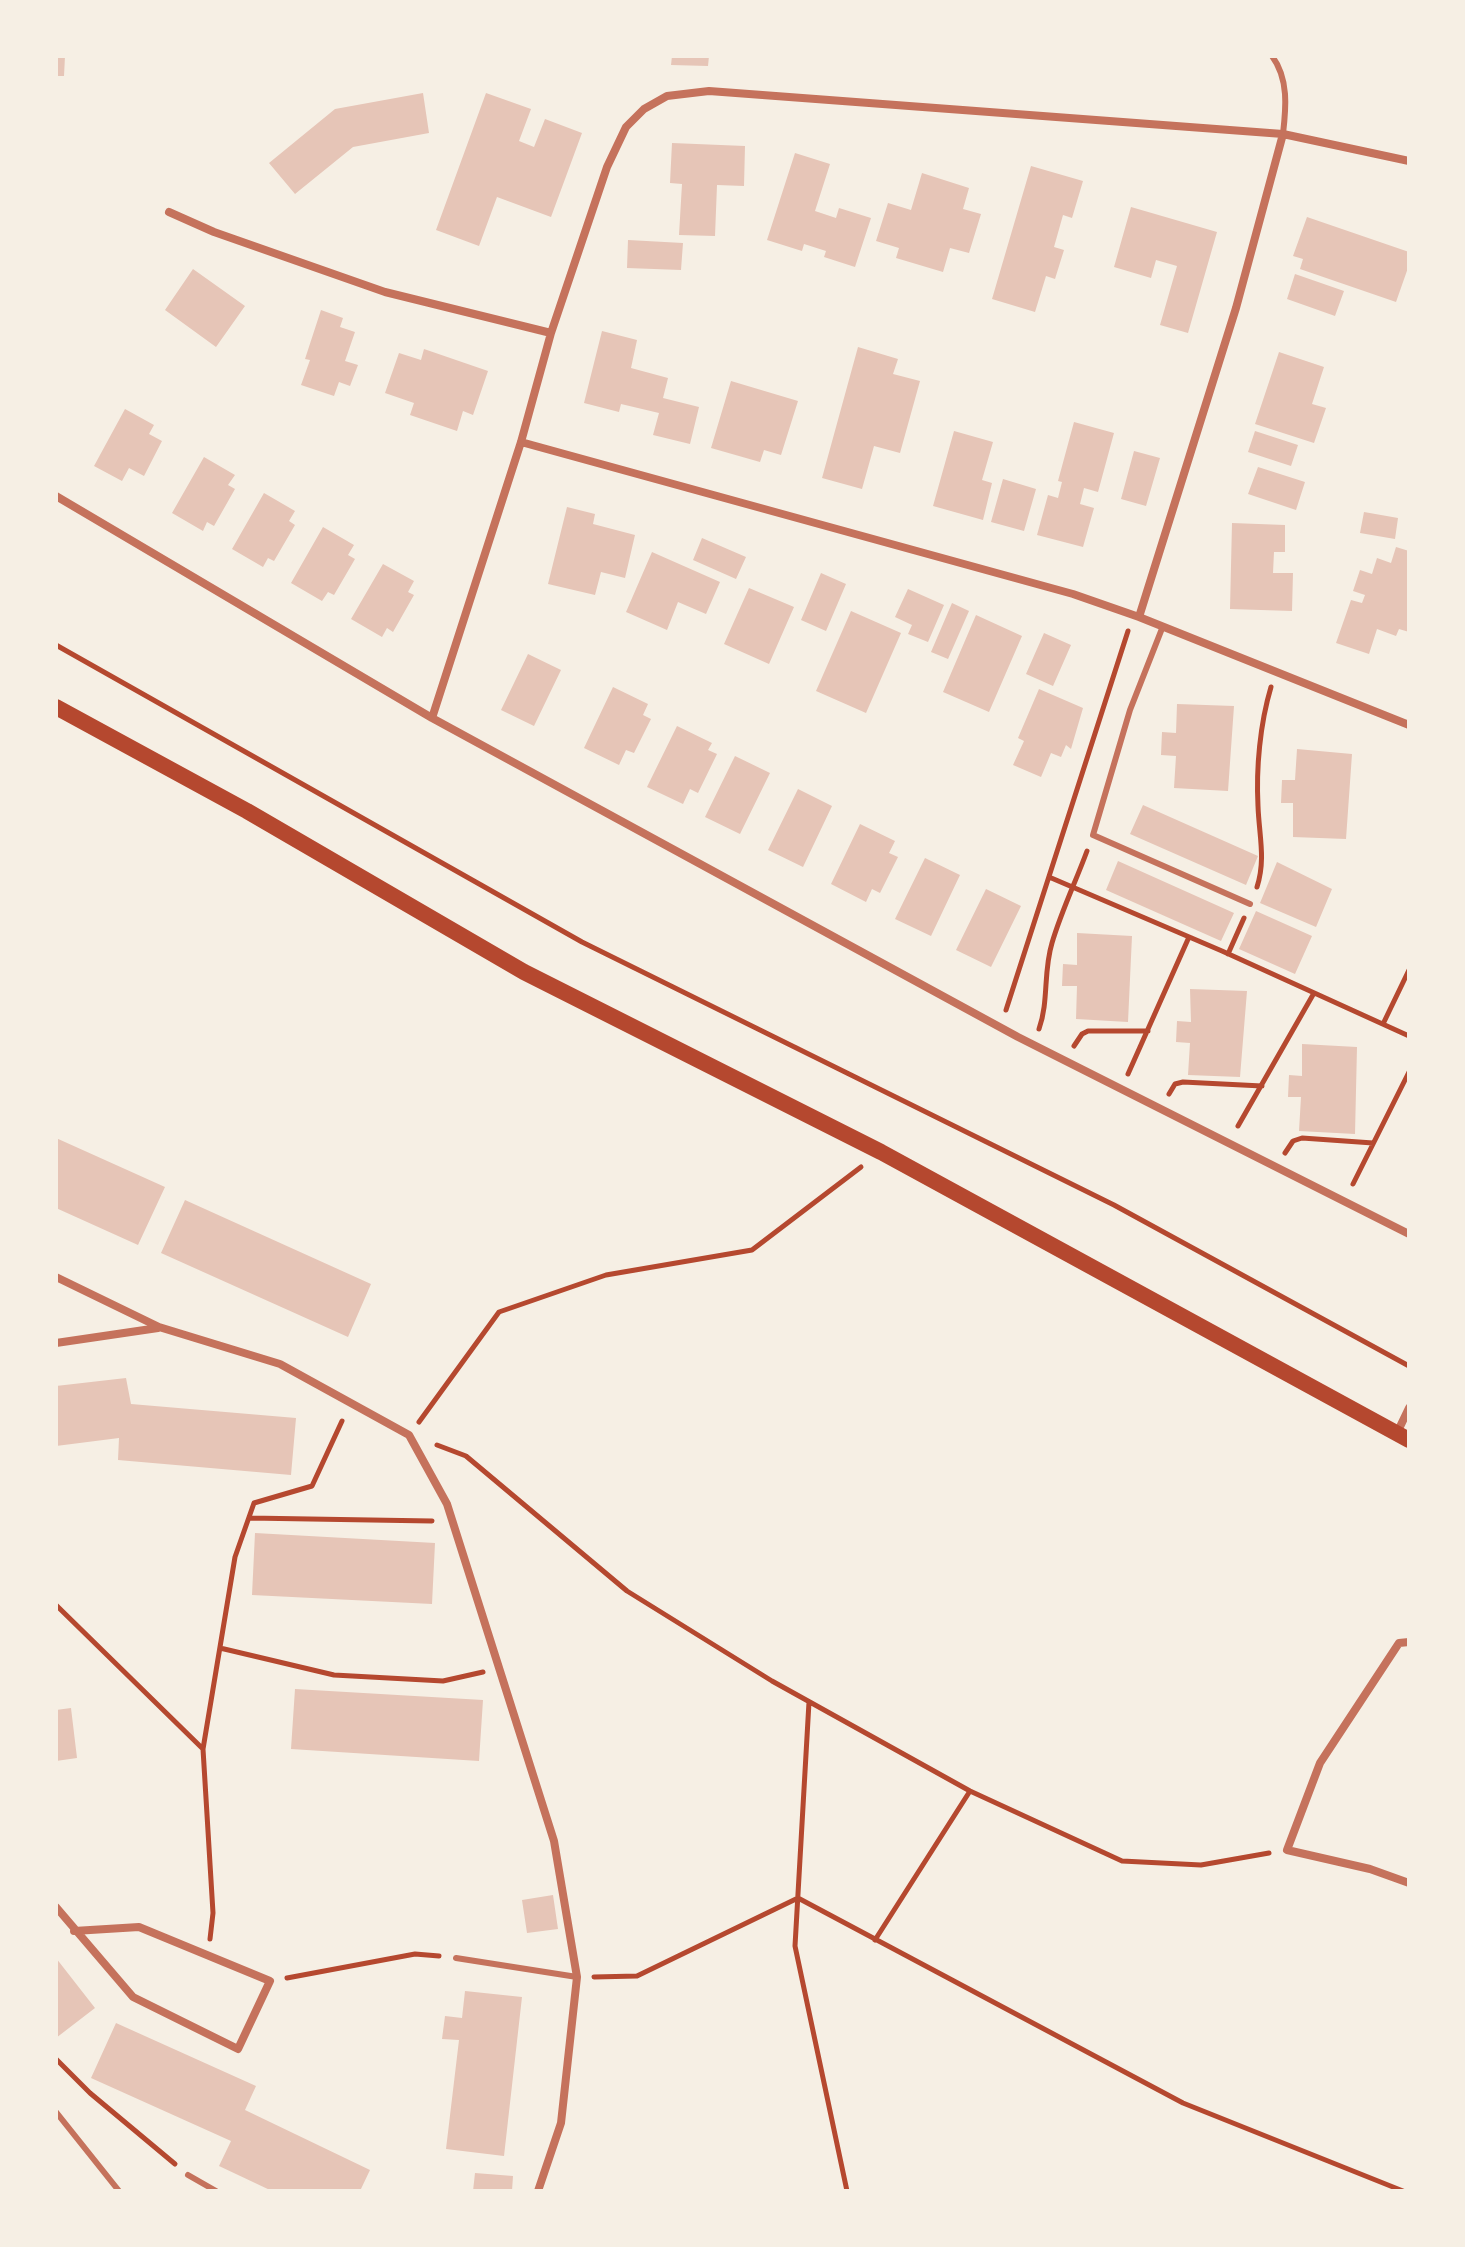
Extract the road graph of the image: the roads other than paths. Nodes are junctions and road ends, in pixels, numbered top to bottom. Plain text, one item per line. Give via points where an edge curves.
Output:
1 (1272, 56) edge
2 (1283, 134) junction
3 (1409, 161) edge
4 (169, 212) dead end
5 (551, 333) junction
6 (521, 442) junction
7 (56, 496) edge
8 (1136, 616) junction
9 (1163, 626) junction
10 (56, 707) edge
11 (432, 718) junction
12 (1409, 725) edge
13 (1250, 904) road end
14 (1409, 1234) edge
15 (56, 1277) edge
16 (159, 1327) junction
17 (56, 1343) edge
18 (1409, 1408) edge
19 (1403, 1436) edge
20 (1409, 1642) edge
21 (1409, 1883) edge
22 (56, 1907) edge
23 (74, 1931) junction
24 (456, 1958) road end
25 (577, 1977) junction
26 (56, 2112) edge
27 (188, 2175) road end
28 (116, 2190) edge
29 (216, 2191) edge
30 (538, 2191) edge

1 - 2 lane via 1287,99
2 - 3 street
2 - 5 street via 709,91 667,96 626,127 607,167
2 - 8 street via 1236,308
4 - 5 street via 385,292
5 - 6 street
6 - 8 street via 1073,594
6 - 11 street
7 - 11 street
8 - 9 street
9 - 12 street
9 - 13 lane via 1130,710 1093,835
10 - 19 main road via 524,972 881,1152
11 - 14 street via 1000,1027
15 - 16 street
16 - 17 street
16 - 25 street via 280,1364 409,1435 447,1504 554,1841
18 - 19 street
20 - 21 street via 1399,1643 1320,1763 1287,1850
22 - 23 street
23 - 23 street via 133,1997 238,2049 270,1981 139,1927
24 - 25 lane
25 - 30 street via 561,2123
26 - 28 lane
27 - 29 lane

